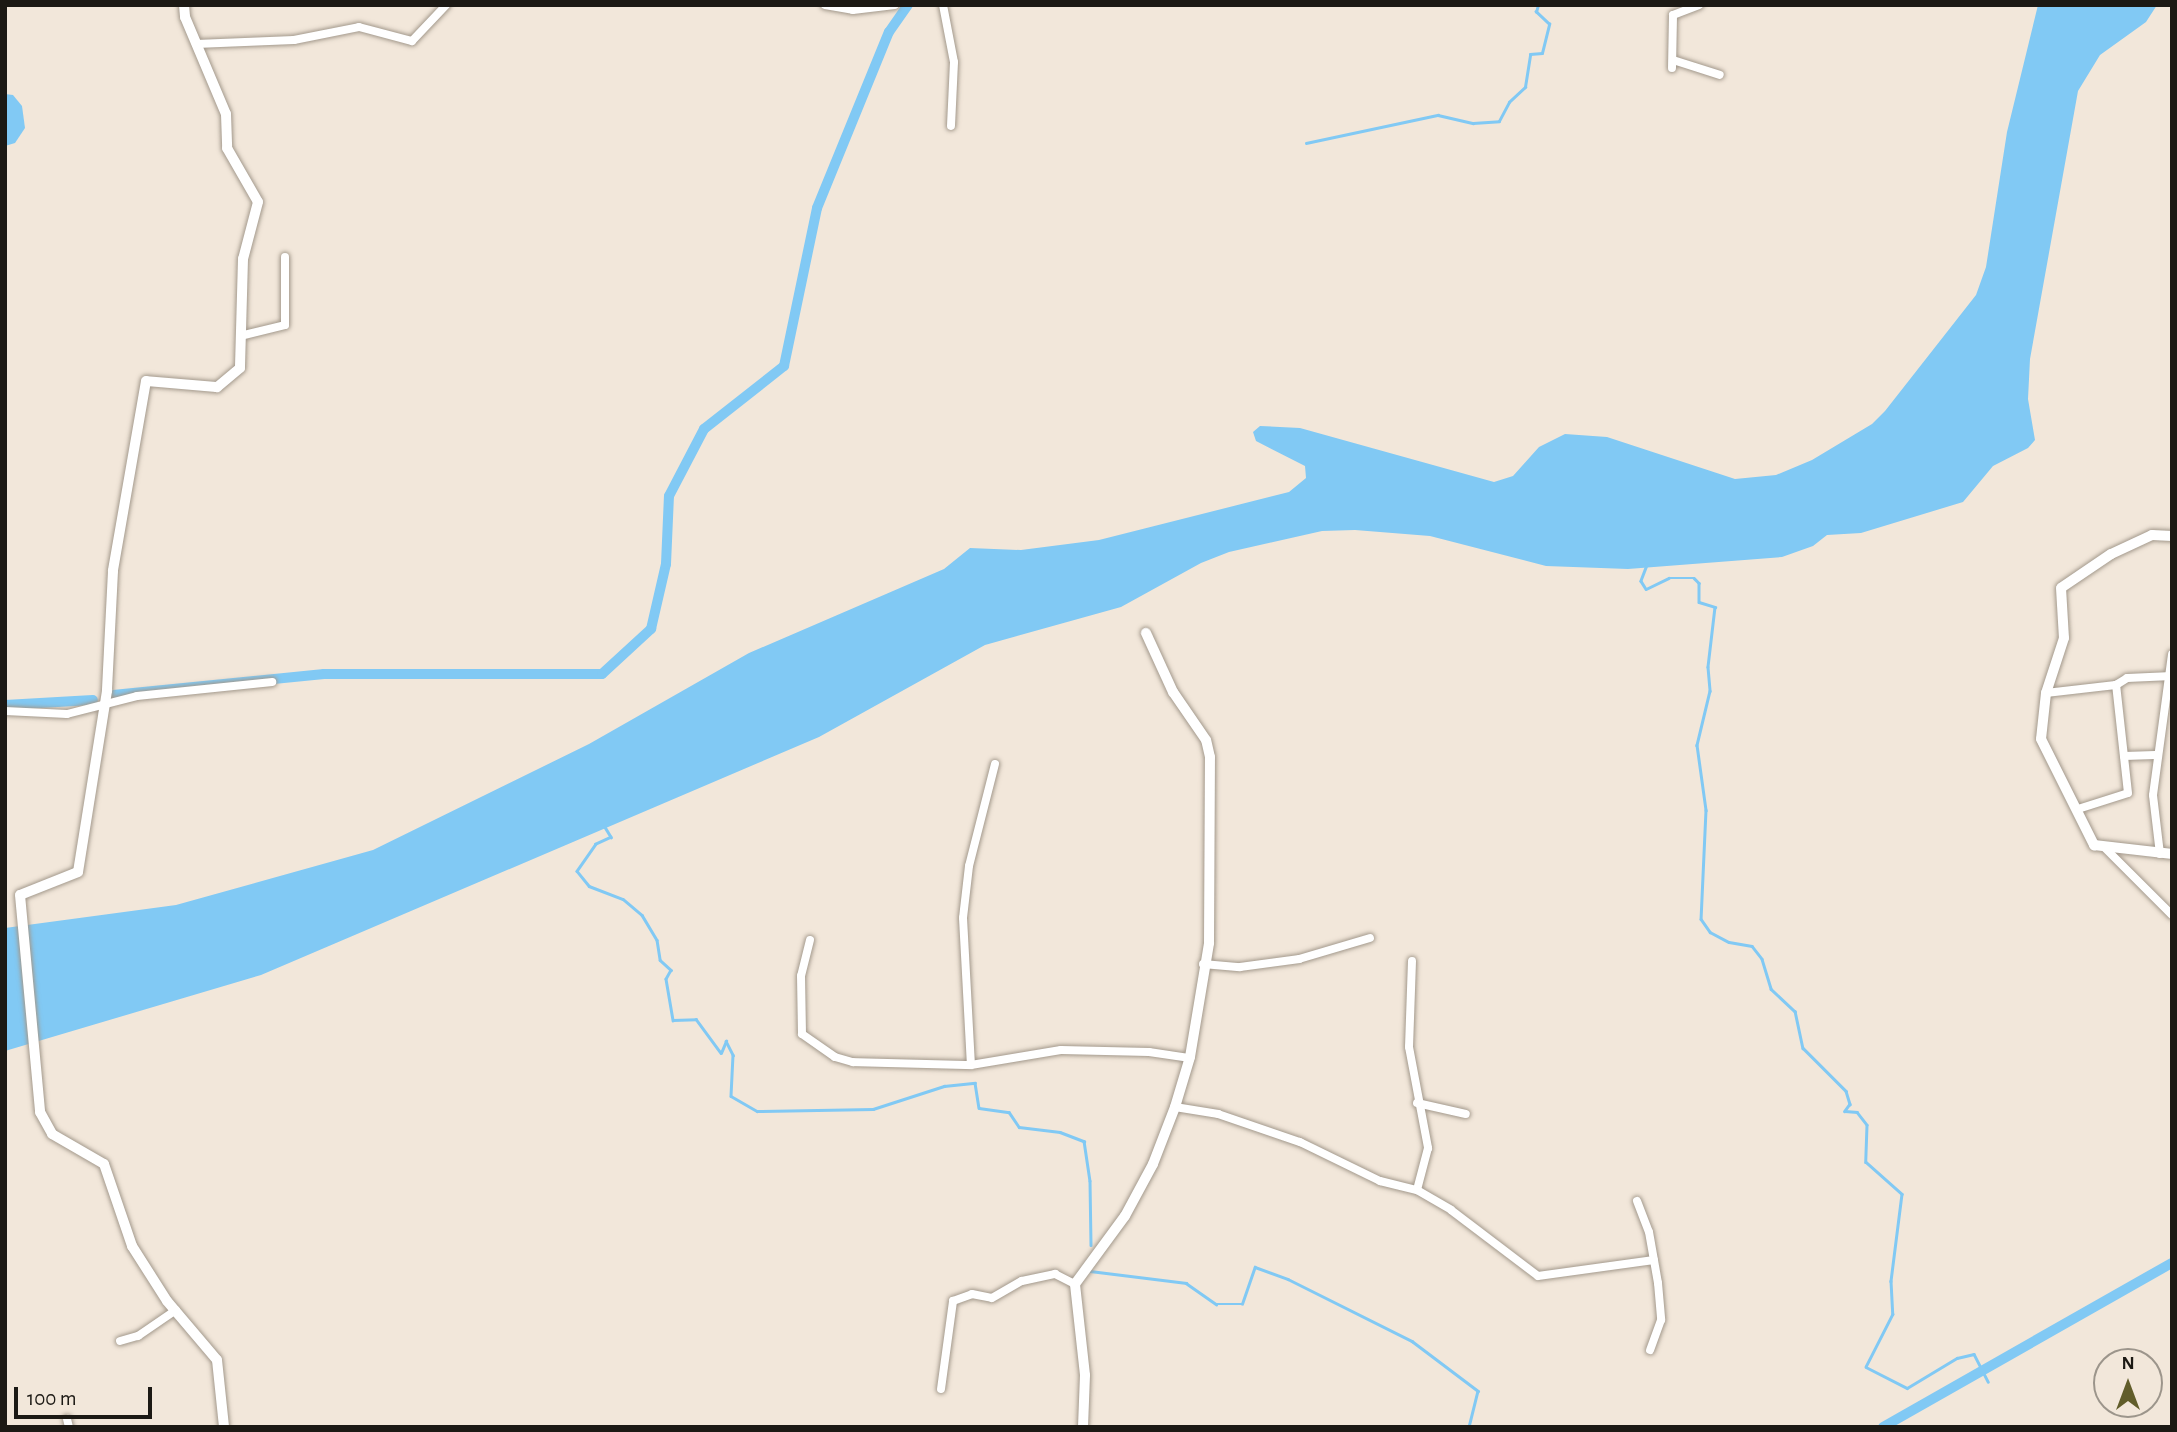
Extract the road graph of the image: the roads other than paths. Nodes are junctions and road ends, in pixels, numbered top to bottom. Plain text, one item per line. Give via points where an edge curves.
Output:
1 (184, 5) edge
2 (446, 5) edge
3 (825, 5) edge
4 (895, 5) edge
5 (943, 5) edge
6 (1699, 5) edge
7 (196, 44) junction
8 (1720, 75) dead end
9 (951, 126) dead end
10 (285, 257) dead end
11 (240, 335) junction
12 (2172, 536) edge
13 (1146, 633) dead end
14 (2172, 654) edge
15 (2171, 676) edge
16 (272, 682) dead end
17 (2116, 685) junction
18 (2046, 694) junction
19 (105, 706) junction
20 (5, 711) edge
21 (2155, 755) junction
22 (2124, 756) junction
23 (995, 764) dead end
24 (2078, 809) junction
25 (2104, 847) junction
26 (2166, 854) edge
27 (2172, 915) edge
28 (1370, 937) dead end
29 (810, 940) dead end
30 (1412, 961) dead end
31 (1203, 964) junction
32 (1189, 1058) junction
33 (971, 1065) junction
34 (1417, 1103) junction
35 (1175, 1107) junction
36 (1466, 1114) dead end
37 (1417, 1190) junction
38 (1637, 1201) dead end
39 (1654, 1260) junction
40 (1075, 1284) junction
41 (176, 1310) junction
42 (120, 1341) dead end
43 (1650, 1350) dead end
44 (941, 1389) dead end
45 (224, 1427) edge
46 (1083, 1427) edge

1 - 7 street
2 - 7 street via 412,41 359,27 294,40
3 - 4 street via 853,10
5 - 9 street via 954,62
6 - 8 street via 1674,15 1672,64
7 - 11 street via 226,114 227,148 258,202 243,259
10 - 11 street via 285,325
11 - 19 street via 240,368 218,387 146,381 113,571
12 - 18 street via 2152,534 2111,554 2061,588 2064,638
13 - 31 street via 1173,692 1206,740 1210,757 1209,943
14 - 15 street
15 - 17 street via 2127,678
15 - 21 street
16 - 19 street via 137,696
17 - 18 street
17 - 22 street
18 - 24 street via 2040,739
19 - 20 street via 67,715
19 - 41 street via 78,872 20,895 40,1112 52,1134 104,1164 132,1246
21 - 22 street
21 - 26 street via 2153,795
22 - 24 street via 2129,793
23 - 33 street via 969,866 963,918
24 - 25 street via 2094,845
25 - 26 street
25 - 27 street
28 - 31 street via 1299,959 1240,967
29 - 33 street via 801,976 802,1034 835,1057 853,1062
30 - 34 street via 1409,1047
31 - 32 street
32 - 33 street via 1061,1050
32 - 35 street
34 - 36 street
34 - 37 street via 1428,1148
35 - 37 street via 1217,1114 1300,1142 1380,1181
35 - 40 street via 1153,1164 1125,1216
37 - 39 street via 1538,1276
38 - 39 street
39 - 43 street via 1661,1320
40 - 44 street via 1055,1274 1022,1281 992,1298 972,1294 953,1301
40 - 46 street via 1085,1375
41 - 42 street via 138,1336
41 - 45 street via 217,1360

